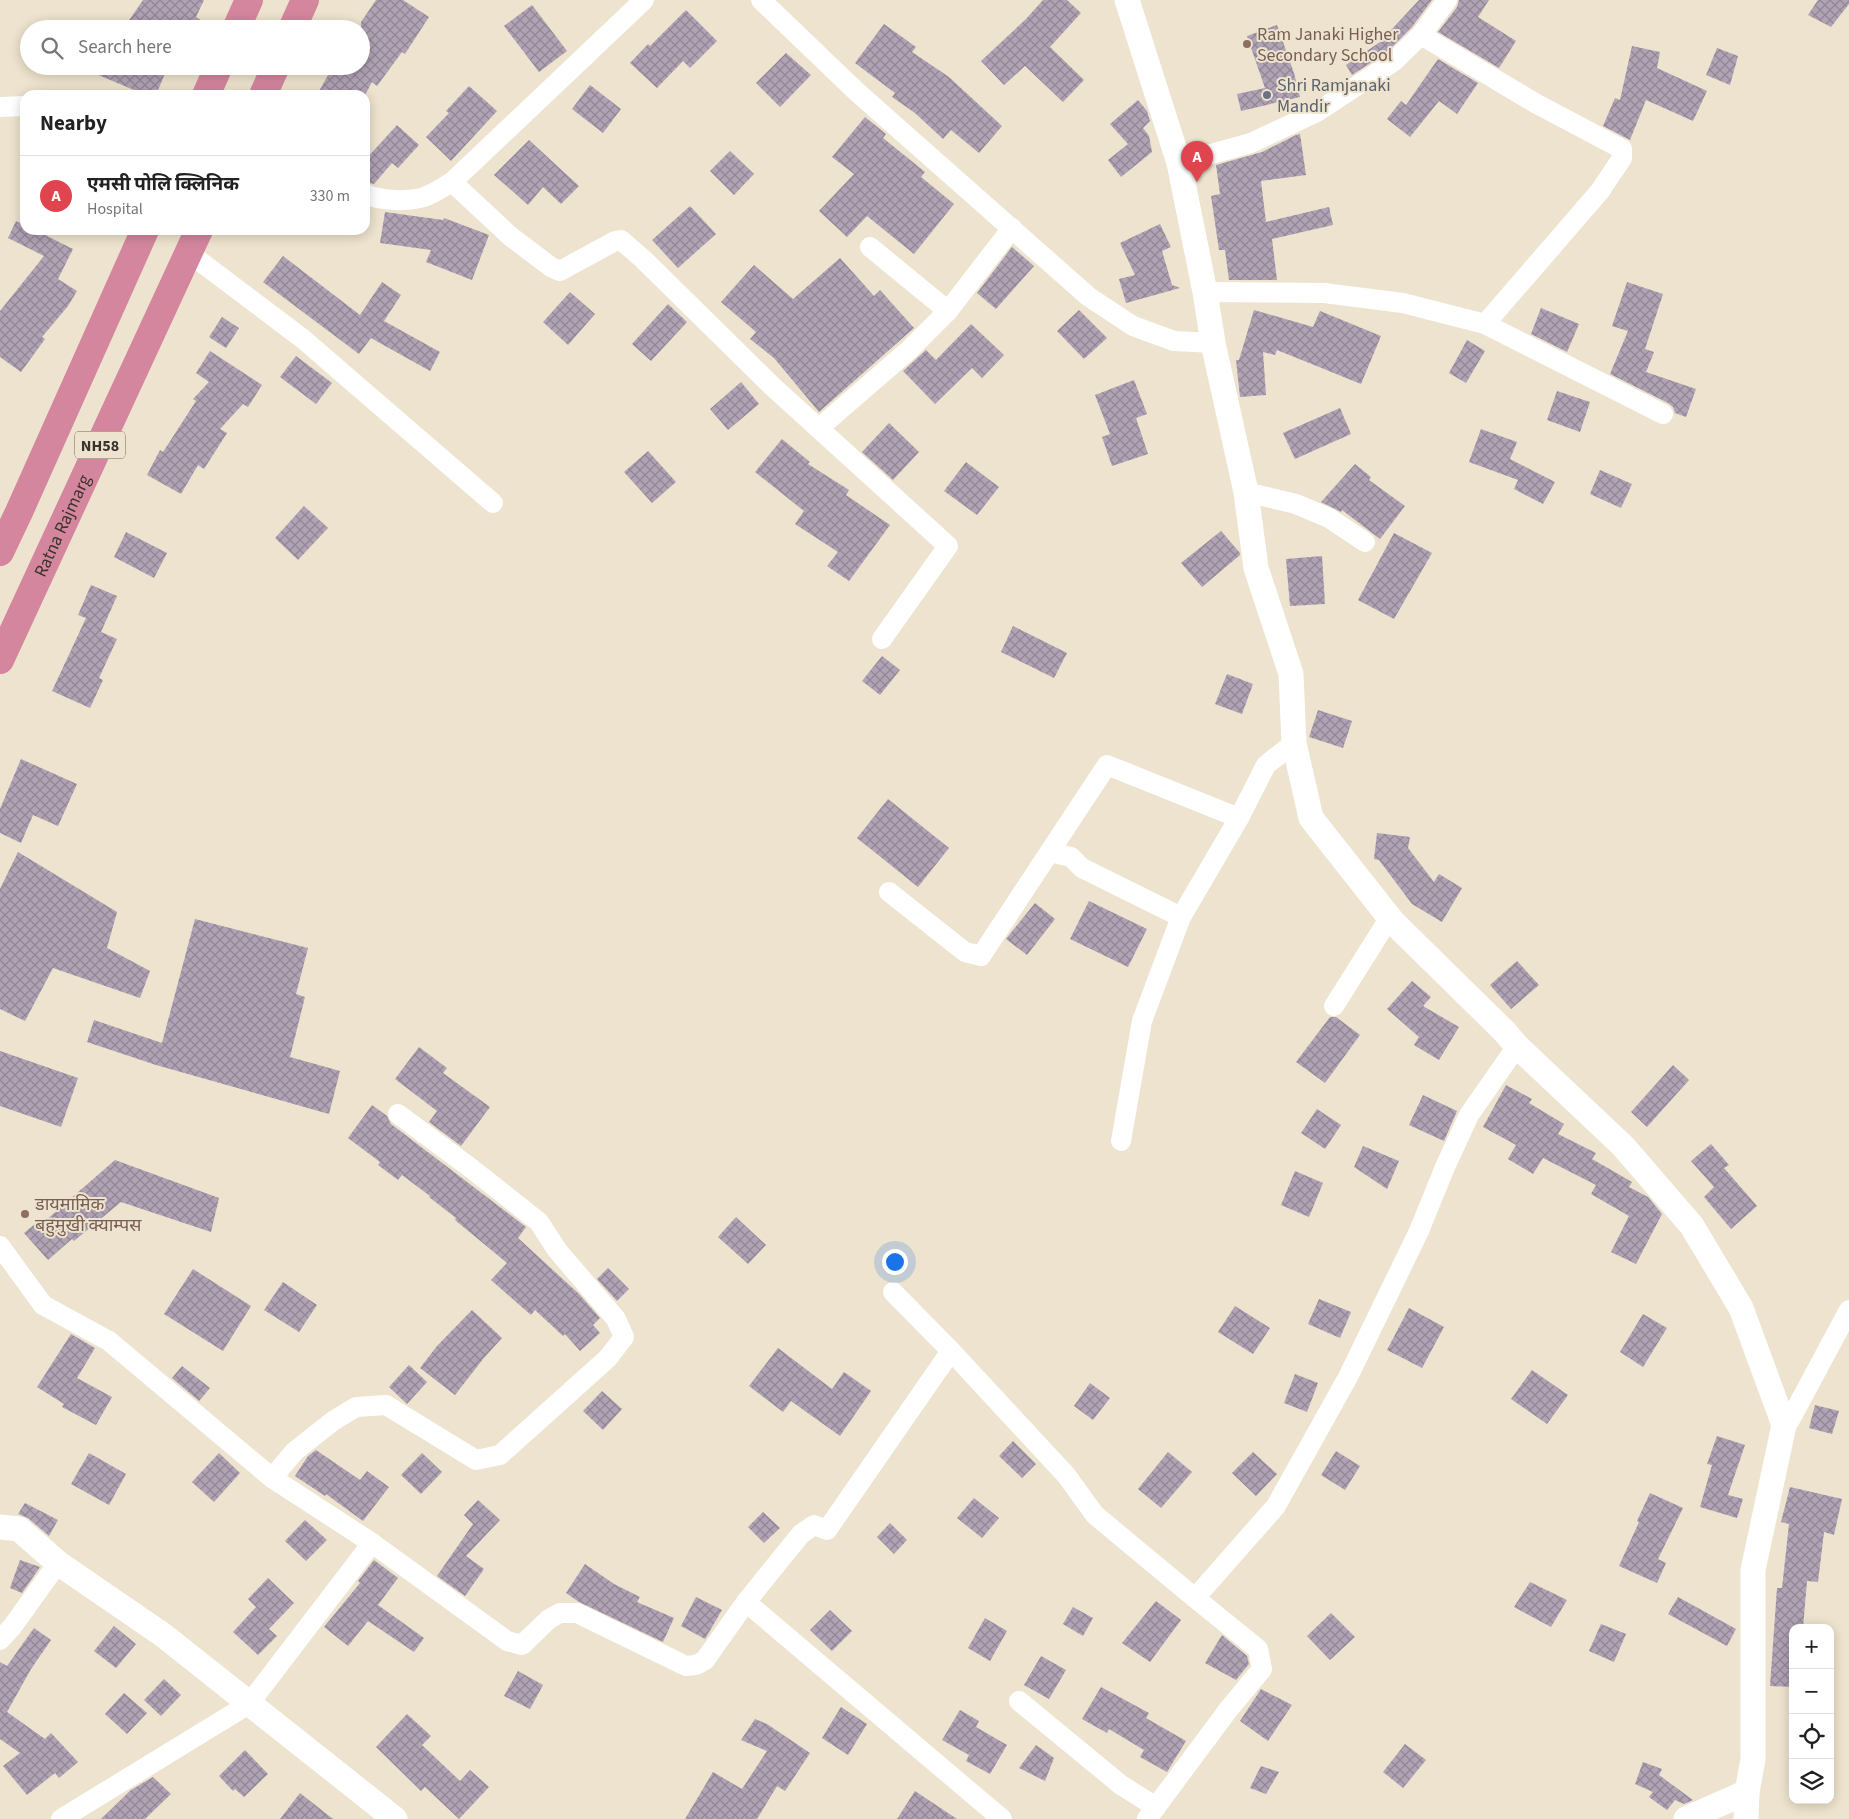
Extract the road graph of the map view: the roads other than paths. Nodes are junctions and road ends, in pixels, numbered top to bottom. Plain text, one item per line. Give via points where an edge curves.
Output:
1 (249, 0) edge
2 (305, 0) edge
3 (644, 0) edge
4 (762, 0) edge
5 (1127, 0) edge
6 (1447, 0) edge
7 (240, 20) edge
8 (296, 20) edge
9 (1421, 35) junction
10 (215, 75) edge
11 (272, 75) edge
12 (208, 90) edge
13 (265, 90) edge
14 (20, 106) edge
15 (0, 107) edge
16 (1178, 163) junction
17 (452, 182) junction
18 (370, 196) edge
19 (1012, 228) junction
20 (143, 235) edge
21 (194, 242) edge
22 (870, 247) dead end
23 (1205, 292) junction
24 (948, 311) junction
25 (1485, 324) junction
26 (1213, 343) junction
27 (1663, 414) dead end
28 (819, 428) junction
29 (1246, 492) junction
30 (493, 504) dead end
31 (1365, 542) dead end
32 (0, 552) edge
33 (882, 639) dead end
34 (0, 660) edge
35 (1294, 744) junction
36 (1239, 818) junction
37 (1050, 852) junction
38 (889, 892) dead end
39 (1181, 917) junction
40 (1390, 917) junction
41 (1334, 1006) dead end
42 (1517, 1046) junction
43 (398, 1114) dead end
44 (1121, 1141) dead end
45 (0, 1246) edge
46 (892, 1292) dead end
47 (1849, 1310) edge
48 (951, 1351) junction
49 (1784, 1426) junction
50 (272, 1478) junction
51 (0, 1527) edge
52 (372, 1543) junction
53 (58, 1563) junction
54 (1195, 1598) junction
55 (746, 1602) junction
56 (0, 1640) edge
57 (1019, 1701) dead end
58 (249, 1704) junction
59 (1747, 1792) junction
60 (1152, 1813) edge
61 (61, 1819) edge
62 (395, 1819) edge
63 (1002, 1819) edge
64 (1686, 1819) edge
65 (1746, 1819) edge

1 - 7 highway
2 - 8 highway
3 - 17 street
4 - 19 street via 857,92
5 - 16 street
6 - 9 street
9 - 16 street via 1393,62 1316,112 1251,143
9 - 25 street via 1622,149 1622,158 1600,191
10 - 12 highway
11 - 13 highway
14 - 15 street
16 - 23 street
17 - 18 street via 424,197 400,200
17 - 28 street via 510,236 551,267 560,270 621,240
19 - 24 street
19 - 26 street via 1089,297 1133,326 1174,341
20 - 32 highway, NH58
21 - 30 street
21 - 34 highway, Ratna Rajmarg / NH58
22 - 24 street
23 - 25 street via 1324,293 1403,303
23 - 26 street
24 - 28 street via 909,350
25 - 27 street
26 - 29 street
28 - 33 street via 948,546
29 - 31 street via 1296,504 1329,518
29 - 35 street via 1256,568 1291,674
35 - 36 street via 1266,766
35 - 40 street via 1311,818
36 - 37 street via 1106,766
36 - 39 street
37 - 38 street via 981,956 965,952
37 - 39 street via 1071,857 1082,868
39 - 44 street via 1142,1021
40 - 41 street
40 - 42 street
42 - 49 street via 1623,1146 1692,1226 1741,1308
42 - 54 street via 1470,1115 1419,1231 1352,1368 1276,1506
43 - 50 street via 538,1222 557,1250 616,1318 624,1337 608,1358 500,1455 476,1460 386,1405 356,1407 295,1451
45 - 50 street via 42,1305 109,1341
46 - 48 street
47 - 49 street
48 - 54 street via 1066,1475 1095,1515
48 - 55 street via 827,1530 814,1525 801,1534
49 - 59 street via 1753,1570 1753,1759
50 - 52 street
51 - 53 street via 19,1529
52 - 55 street via 494,1633 522,1645 560,1613 577,1613 686,1666 696,1665 705,1660
52 - 58 street
53 - 56 street
53 - 58 street via 163,1635
54 - 60 street via 1258,1649 1262,1669
55 - 63 street
57 - 60 street
58 - 61 street
58 - 62 street
59 - 64 street
59 - 65 street

